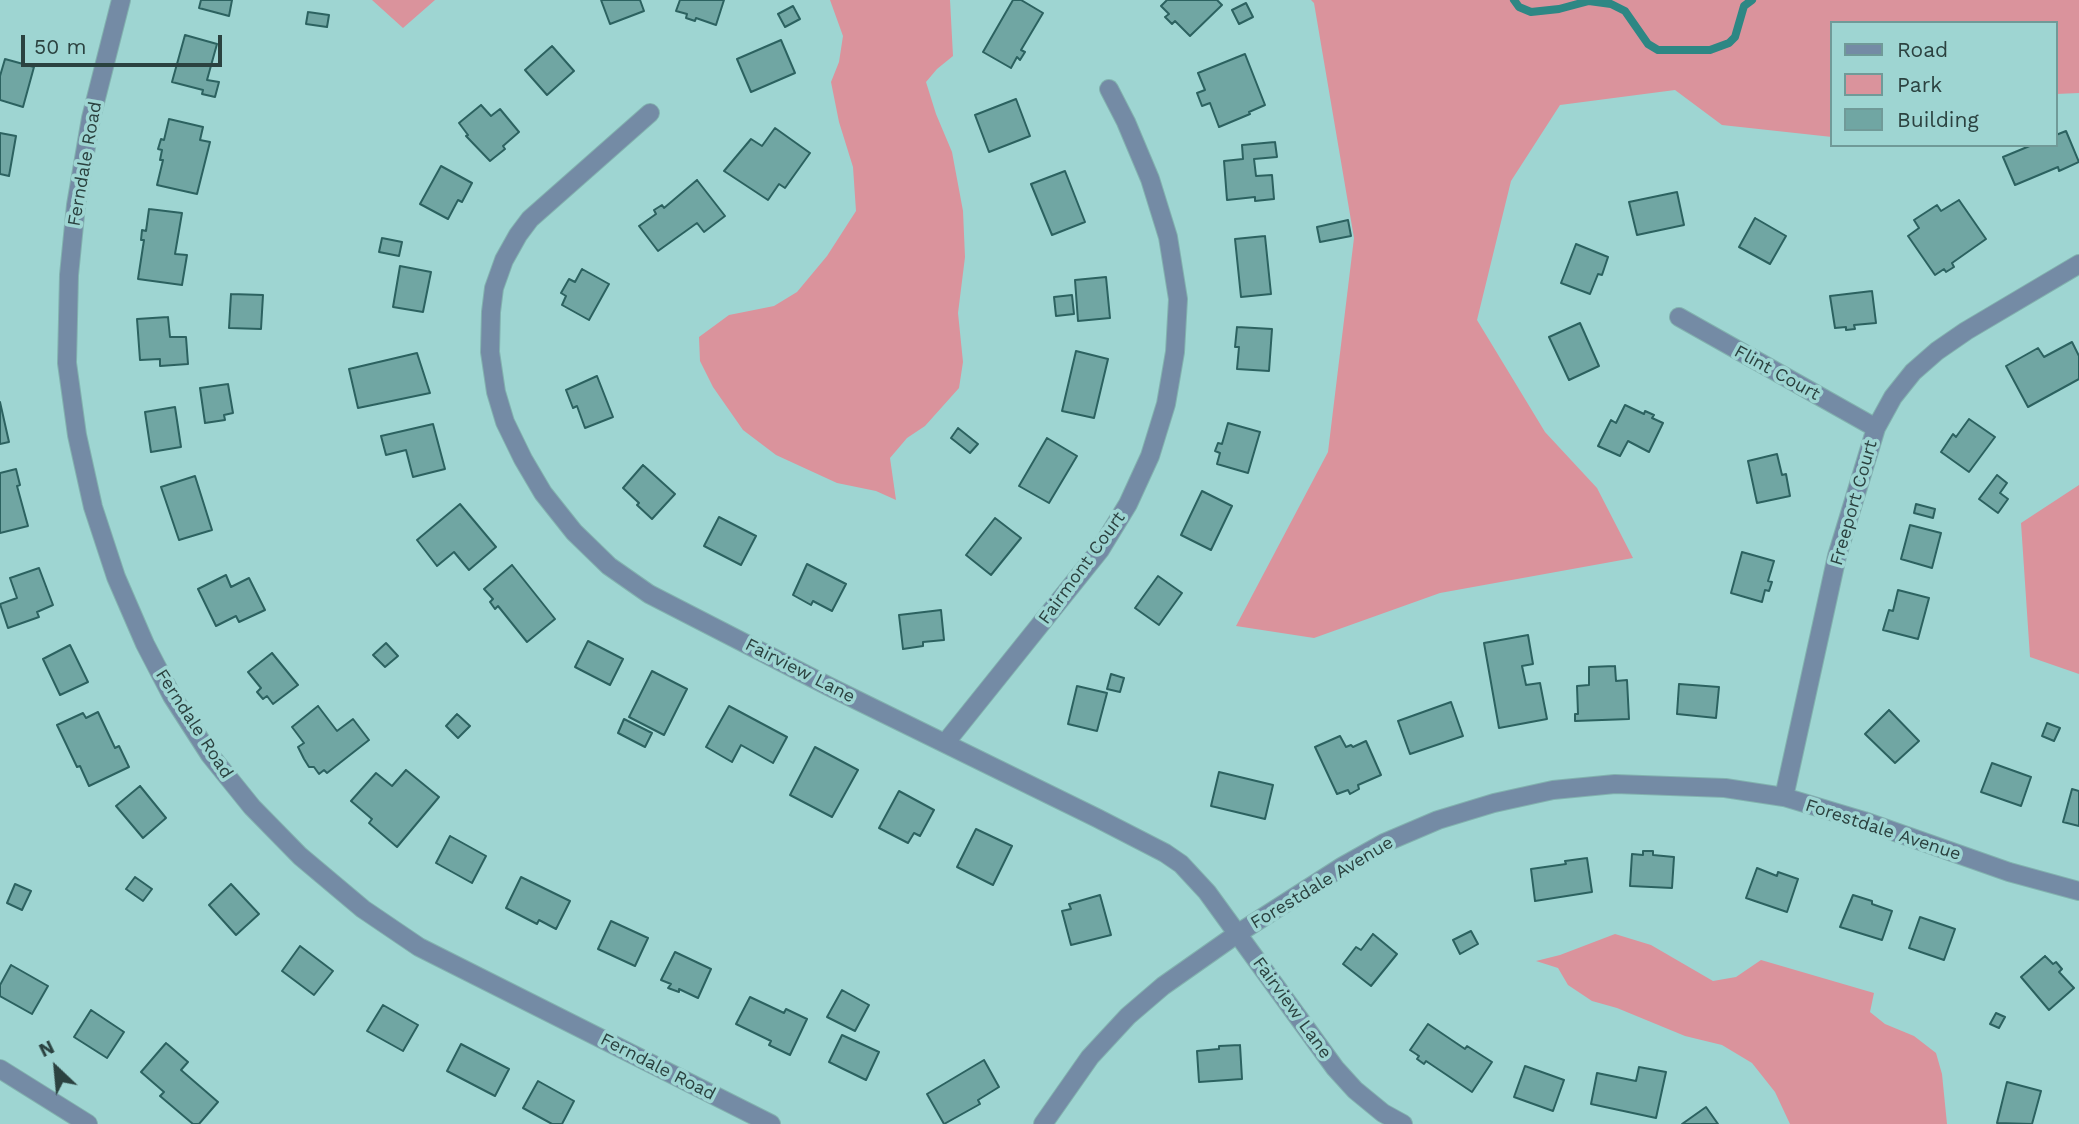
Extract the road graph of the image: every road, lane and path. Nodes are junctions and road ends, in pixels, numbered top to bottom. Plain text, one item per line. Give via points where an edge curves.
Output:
1 (121, 0) edge
2 (1109, 89) dead end
3 (650, 113) dead end
4 (2079, 264) edge
5 (1679, 317) dead end
6 (1876, 428) junction
7 (946, 742) junction
8 (1784, 797) junction
9 (2079, 891) edge
10 (1237, 934) junction
11 (0, 1069) edge
12 (88, 1124) edge
13 (771, 1124) edge
14 (1043, 1124) edge
15 (1403, 1124) edge

1 - 13 street, Ferndale Road via 91,118 76,205 67,363 93,507 116,577 172,696 252,807 300,856 363,909 419,947
2 - 7 street, Fairmont Court via 1150,179 1168,237 1178,299 1166,404 1150,456 1100,550
3 - 7 street, Fairview Lane via 546,203 518,234 504,260 494,288 490,352 505,422 543,493 609,566 649,594
4 - 6 street, Freeport Court via 1937,351 1893,397
5 - 6 street, Flint Court
6 - 8 street, Freeport Court via 1837,556
7 - 10 street, Fairview Lane via 1165,853 1193,876
8 - 9 street, Forestdale Avenue
8 - 10 street, Forestdale Avenue via 1725,788 1615,784 1553,790 1494,803 1437,820 1384,843
10 - 14 street, Forestdale Avenue via 1129,1016 1090,1057
10 - 15 street, Fairview Lane via 1335,1068 1364,1097
11 - 12 street

